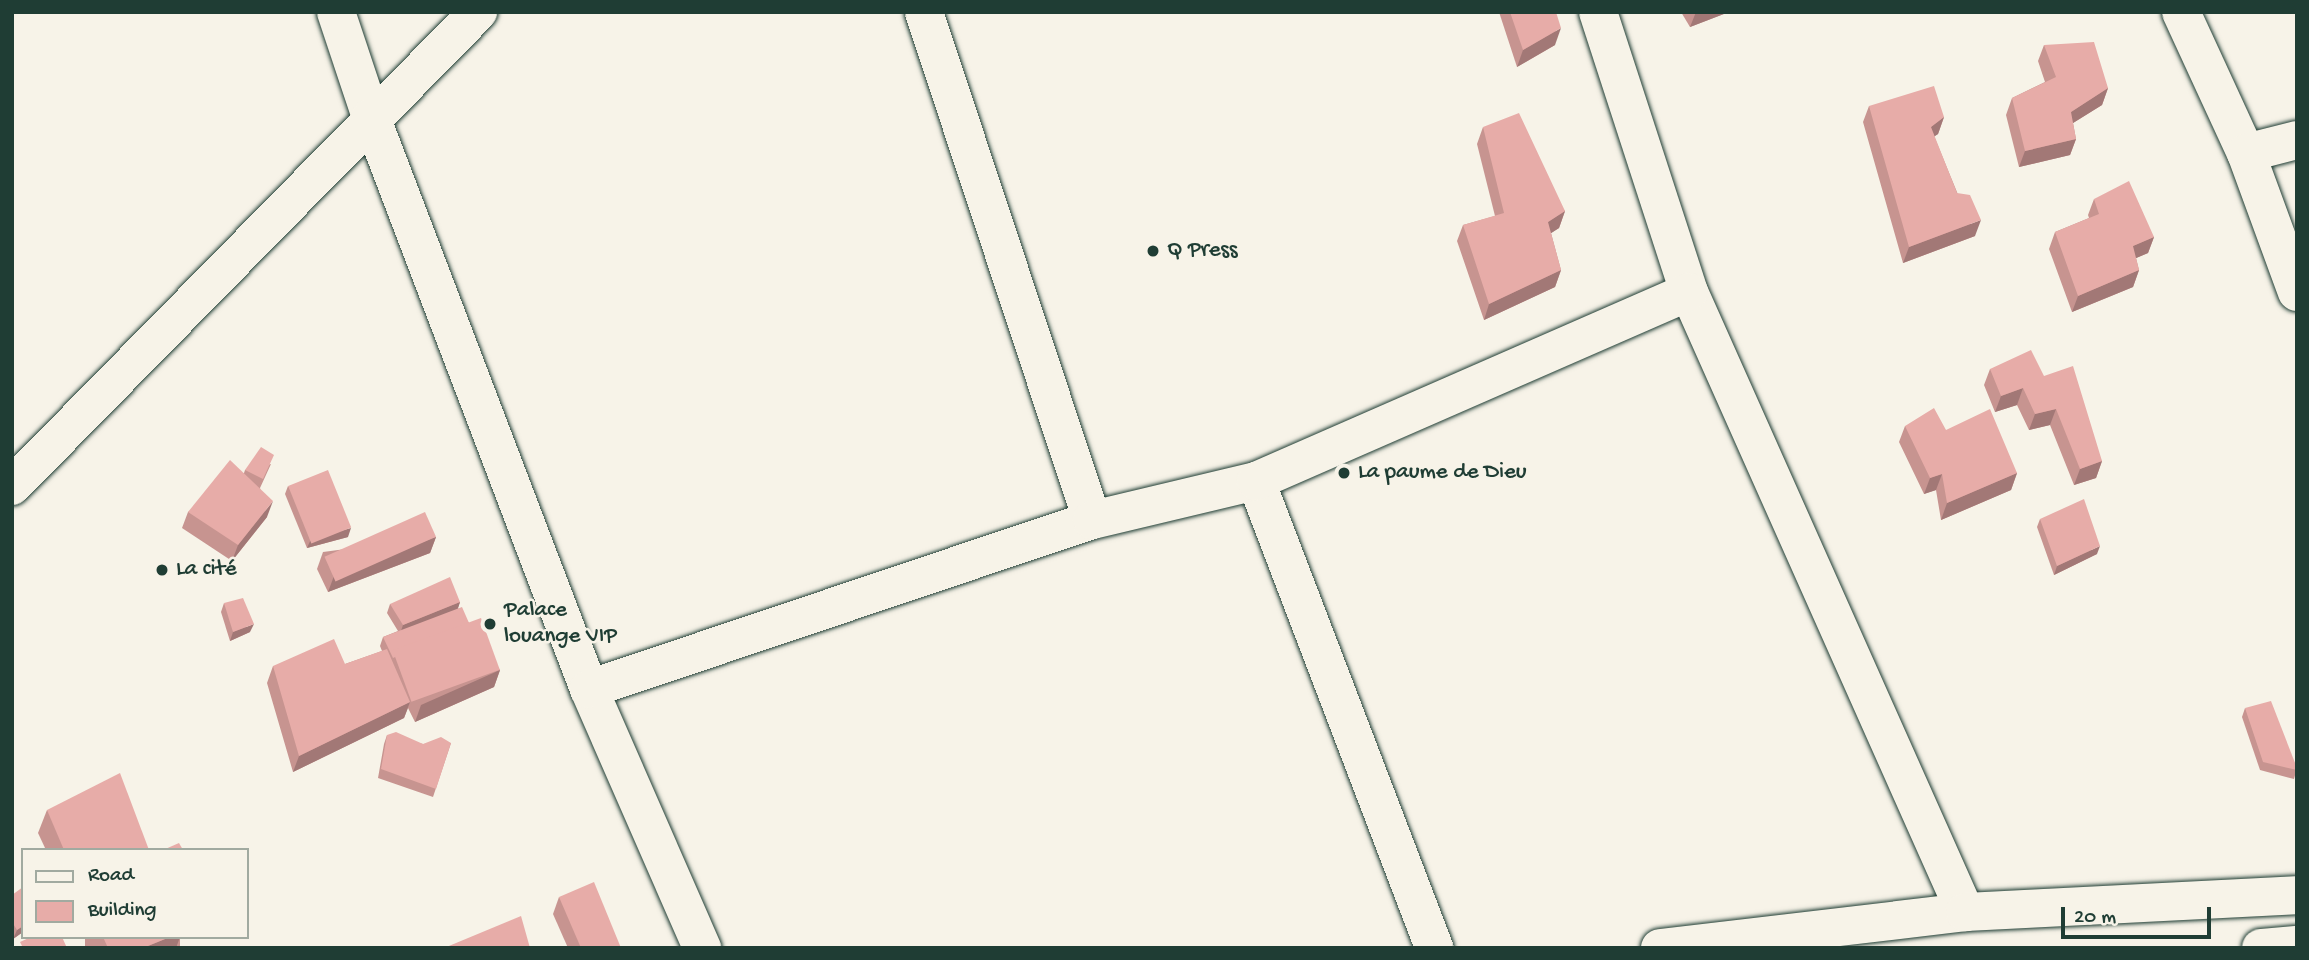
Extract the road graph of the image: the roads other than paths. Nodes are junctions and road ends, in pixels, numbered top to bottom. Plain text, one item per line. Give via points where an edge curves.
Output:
1 (336, 12) edge
2 (478, 12) edge
3 (924, 12) edge
4 (1598, 12) edge
5 (2181, 12) edge
6 (371, 117) junction
7 (2297, 140) edge
8 (2246, 153) junction
9 (1689, 292) junction
10 (2297, 292) edge
11 (1256, 481) junction
12 (12, 486) edge
13 (1092, 520) junction
14 (589, 689) junction
15 (2297, 895) edge
16 (1965, 912) junction
17 (2297, 945) edge
18 (702, 948) edge
19 (1434, 948) edge
20 (1660, 948) edge
21 (2261, 948) edge

1 - 6 street
2 - 6 street
3 - 13 street
4 - 9 street
5 - 8 street
6 - 12 street
6 - 14 street
7 - 8 street
8 - 10 street
9 - 11 street
9 - 16 street
11 - 13 street
11 - 19 street
13 - 14 street
14 - 18 street
15 - 16 street
16 - 20 street
17 - 21 street

